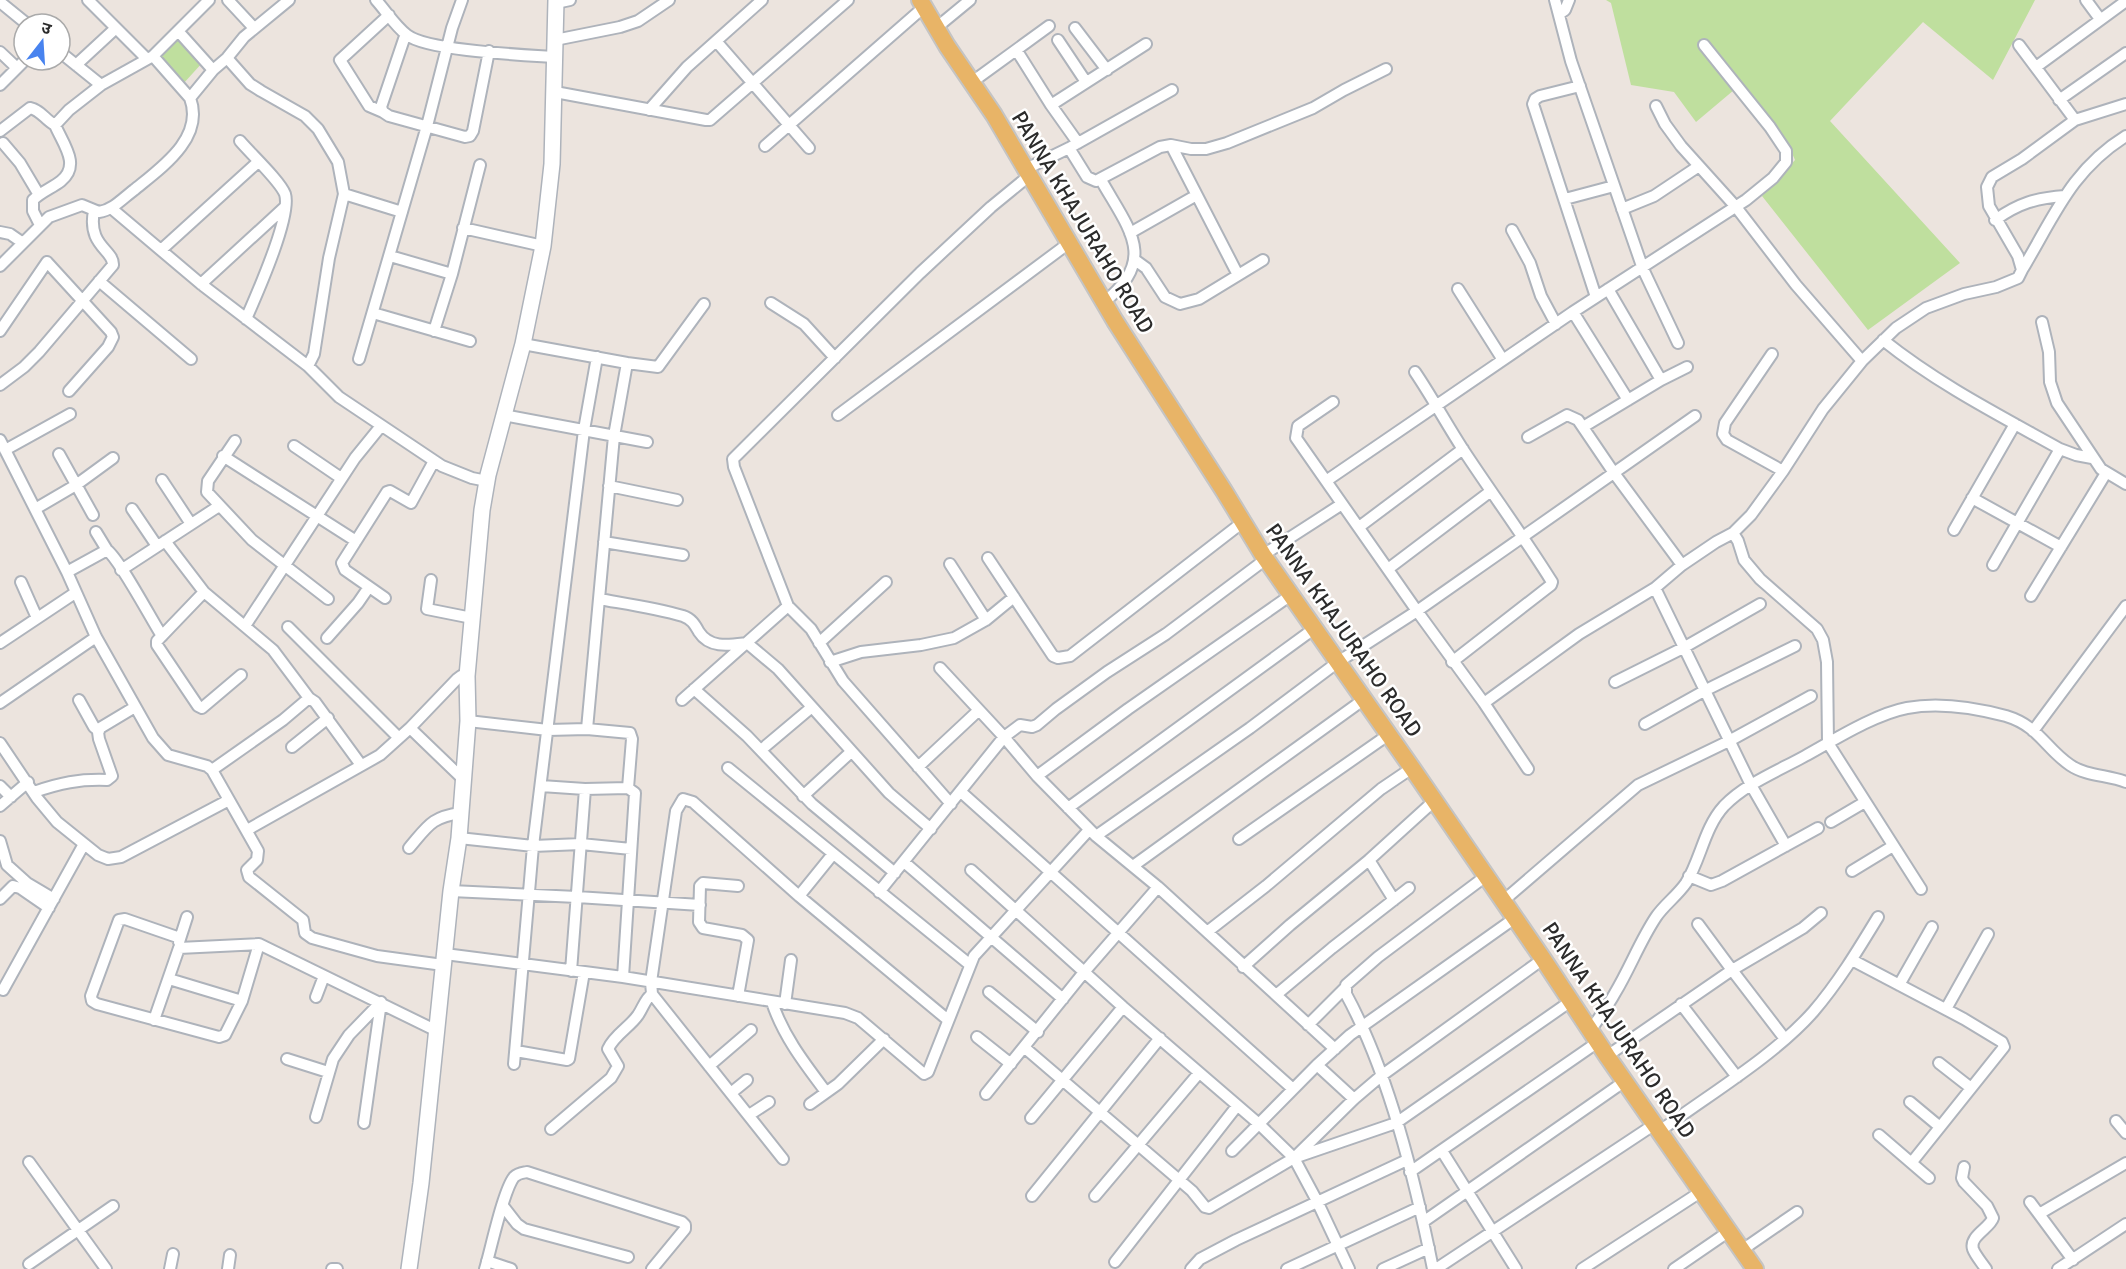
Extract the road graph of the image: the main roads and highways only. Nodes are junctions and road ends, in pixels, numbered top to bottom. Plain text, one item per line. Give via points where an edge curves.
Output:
1 (560, 1) edge
2 (922, 4) edge
3 (409, 1269) edge
4 (1755, 1269) edge

1 - 3 main road via 554,57 552,164 543,246 523,344 487,481 466,676 468,721 459,838
2 - 4 main road, PANNA KHAJURAHO ROAD via 1264,557

